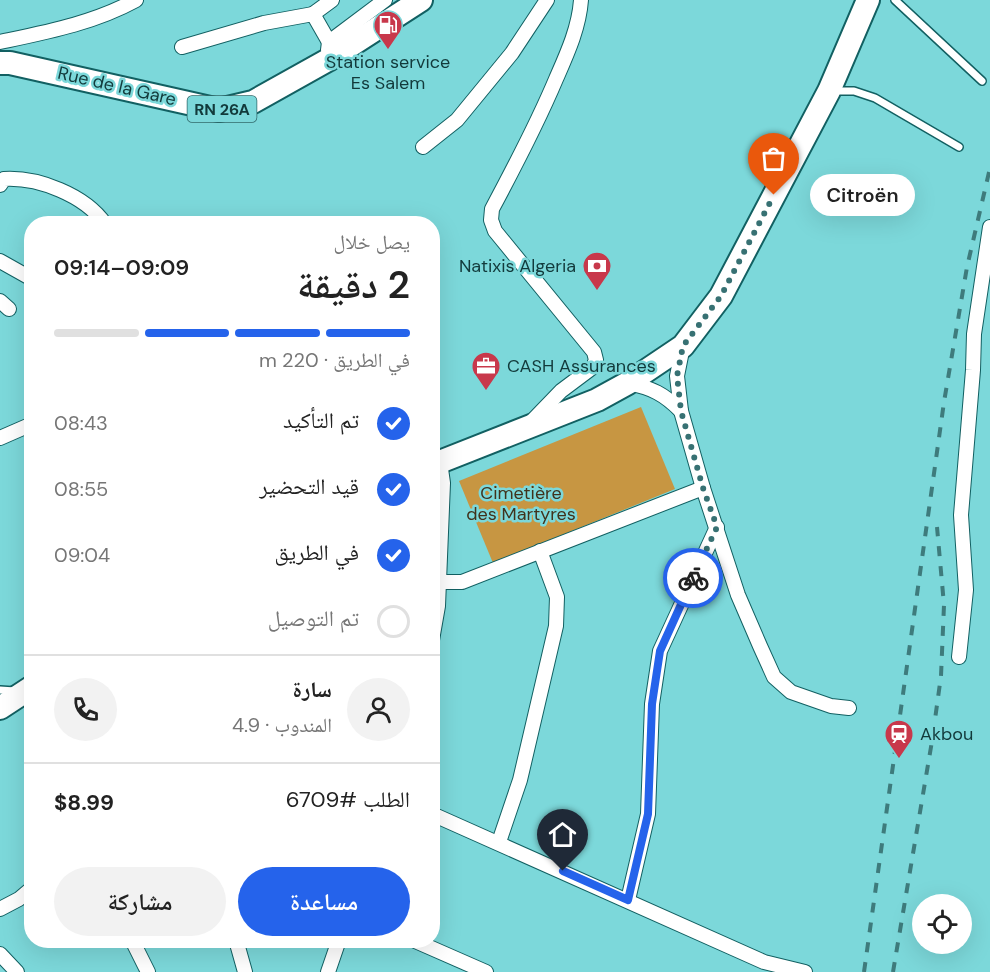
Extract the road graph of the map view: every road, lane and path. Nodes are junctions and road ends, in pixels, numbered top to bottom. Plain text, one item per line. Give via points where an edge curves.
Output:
1 (136, 0) edge
2 (332, 0) edge
3 (385, 0) edge
4 (421, 0) edge
5 (547, 0) edge
6 (581, 0) edge
7 (868, 0) edge
8 (895, 0) edge
9 (313, 14) junction
10 (0, 42) edge
11 (182, 47) dead end
12 (328, 51) junction
13 (0, 63) edge
14 (982, 81) dead end
15 (829, 91) junction
16 (423, 147) dead end
17 (959, 147) dead end
18 (0, 185) edge
19 (100, 216) edge
20 (990, 227) edge
21 (0, 261) edge
22 (24, 274) edge
23 (683, 346) junction
24 (628, 383) junction
25 (681, 411) junction
26 (24, 428) edge
27 (523, 429) junction
28 (0, 438) edge
29 (440, 461) edge
30 (440, 474) edge
31 (703, 488) junction
32 (717, 527) junction
33 (540, 551) junction
34 (440, 557) edge
35 (440, 582) edge
36 (959, 657) dead end
37 (24, 689) edge
38 (0, 690) edge
39 (24, 692) edge
40 (0, 708) edge
41 (849, 708) dead end
42 (440, 817) edge
43 (499, 842) junction
44 (24, 895) edge
45 (628, 900) junction
46 (0, 909) edge
47 (136, 948) edge
48 (238, 948) edge
49 (336, 948) edge
50 (431, 948) edge
51 (0, 954) edge
52 (17, 972) edge
53 (148, 972) edge
54 (245, 972) edge
55 (328, 972) edge
56 (486, 972) edge
57 (805, 972) edge

1 - 10 street via 70,27
2 - 9 street
3 - 12 street
4 - 12 main road, Rue de la Gare / RN 26A
5 - 16 street via 512,53 464,111
6 - 27 street via 572,41 534,130 492,209 491,220 495,231 594,352 596,360 593,367 561,391
7 - 15 main road
8 - 14 lane
9 - 11 street via 264,23
9 - 12 street
12 - 13 main road, Rue de la Gare / RN 26A via 253,102 219,110
15 - 17 lane via 854,91 875,98
15 - 23 main road via 721,296
18 - 19 street via 4,178 18,178 50,187 82,201
20 - 36 street via 974,334 961,515 966,590
21 - 22 street
23 - 24 main road
23 - 25 street via 677,376
24 - 25 street via 666,396
24 - 27 main road via 597,400
25 - 31 street
26 - 28 street
27 - 29 main road
30 - 34 street via 443,483
31 - 32 street
31 - 33 street
32 - 41 street via 738,595 774,677 791,692
32 - 45 street via 660,651 652,704 648,814
33 - 35 street via 462,582
33 - 43 street via 557,597 556,626 520,780
37 - 38 lane
39 - 40 main road
42 - 43 street
43 - 45 street
44 - 46 street
45 - 57 street via 764,962
47 - 53 street
48 - 54 street
49 - 55 street
50 - 56 street
51 - 52 street

